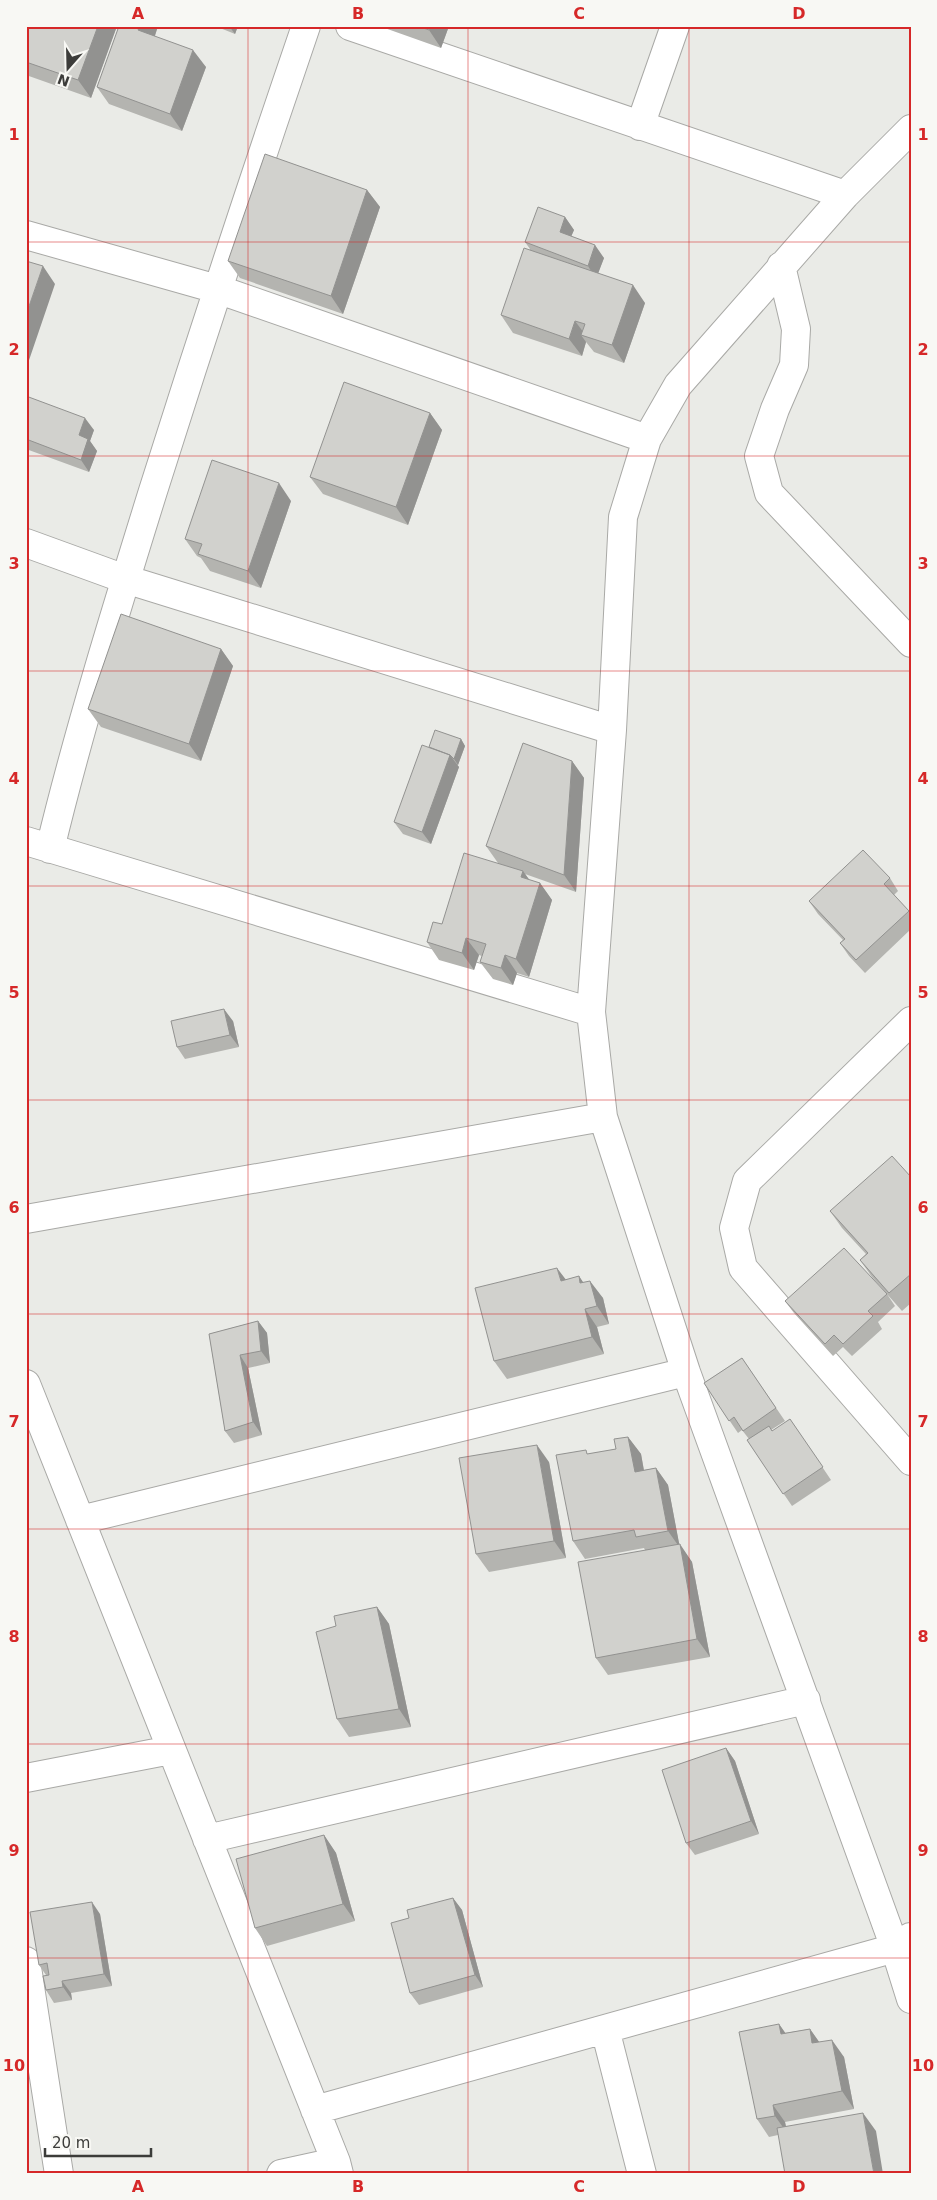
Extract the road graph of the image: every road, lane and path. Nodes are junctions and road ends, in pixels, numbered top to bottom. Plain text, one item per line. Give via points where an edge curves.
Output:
1 (306, 26) edge
2 (350, 26) edge
3 (675, 26) edge
4 (640, 126) junction
5 (911, 129) edge
6 (845, 195) junction
7 (26, 235) edge
8 (781, 266) junction
9 (216, 289) junction
10 (647, 439) junction
11 (26, 543) edge
12 (125, 579) junction
13 (911, 642) edge
14 (612, 730) junction
15 (38, 845) edge
16 (591, 1012) junction
17 (908, 1030) edge
18 (603, 1117) junction
19 (26, 1219) edge
20 (686, 1372) junction
21 (26, 1384) edge
22 (911, 1461) edge
23 (80, 1520) junction
24 (806, 1700) junction
25 (171, 1750) junction
26 (26, 1778) edge
27 (207, 1839) junction
28 (903, 1942) edge
29 (26, 1961) edge
30 (911, 1999) edge
31 (605, 2029) junction
32 (315, 2110) junction
33 (337, 2168) edge
34 (59, 2174) edge
35 (281, 2174) edge
36 (642, 2174) edge

1 - 9 street
2 - 4 street
3 - 4 street
4 - 6 street
5 - 6 street
6 - 8 street
7 - 9 street
8 - 10 street via 678,385
8 - 13 street via 796,338 794,365 759,456 768,493
9 - 10 street
9 - 12 street
10 - 14 street via 623,517
11 - 12 street
12 - 14 street
12 - 15 street via 69,771
14 - 16 street
15 - 16 street
16 - 18 street
17 - 22 street via 747,1181 734,1228 743,1268
18 - 19 street
18 - 20 street
20 - 23 street
20 - 24 street
21 - 23 street
23 - 25 street
24 - 27 street
24 - 28 street
25 - 26 street
25 - 27 street
27 - 32 street
28 - 30 street
28 - 31 street
29 - 34 street
31 - 32 street
31 - 36 street
32 - 33 street
33 - 35 street

